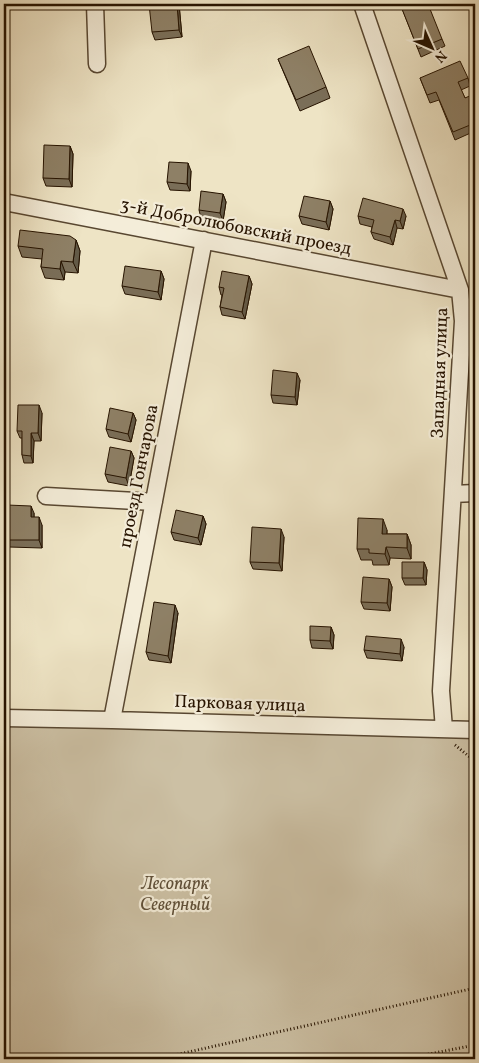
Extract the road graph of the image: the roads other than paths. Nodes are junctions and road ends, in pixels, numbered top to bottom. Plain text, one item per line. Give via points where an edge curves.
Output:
1 (95, 4) edge
2 (362, 4) edge
3 (97, 64) dead end
4 (4, 202) edge
5 (204, 240) junction
6 (460, 290) junction
7 (475, 493) edge
8 (453, 494) junction
9 (46, 496) dead end
10 (154, 502) junction
11 (4, 718) edge
12 (112, 720) junction
13 (444, 729) junction
14 (475, 730) edge

1 - 3 street
2 - 6 street, Западная улица
4 - 5 street, 3-й Добролюбовский проезд
5 - 6 street, 3-й Добролюбовский проезд
5 - 10 street, проезд Гончарова
6 - 8 street, Западная улица via 463,321
7 - 8 street
8 - 13 street, Западная улица via 441,691
9 - 10 street
10 - 12 street, проезд Гончарова
11 - 12 street, Парковая улица
12 - 13 street, Парковая улица
13 - 14 street, Парковая улица

